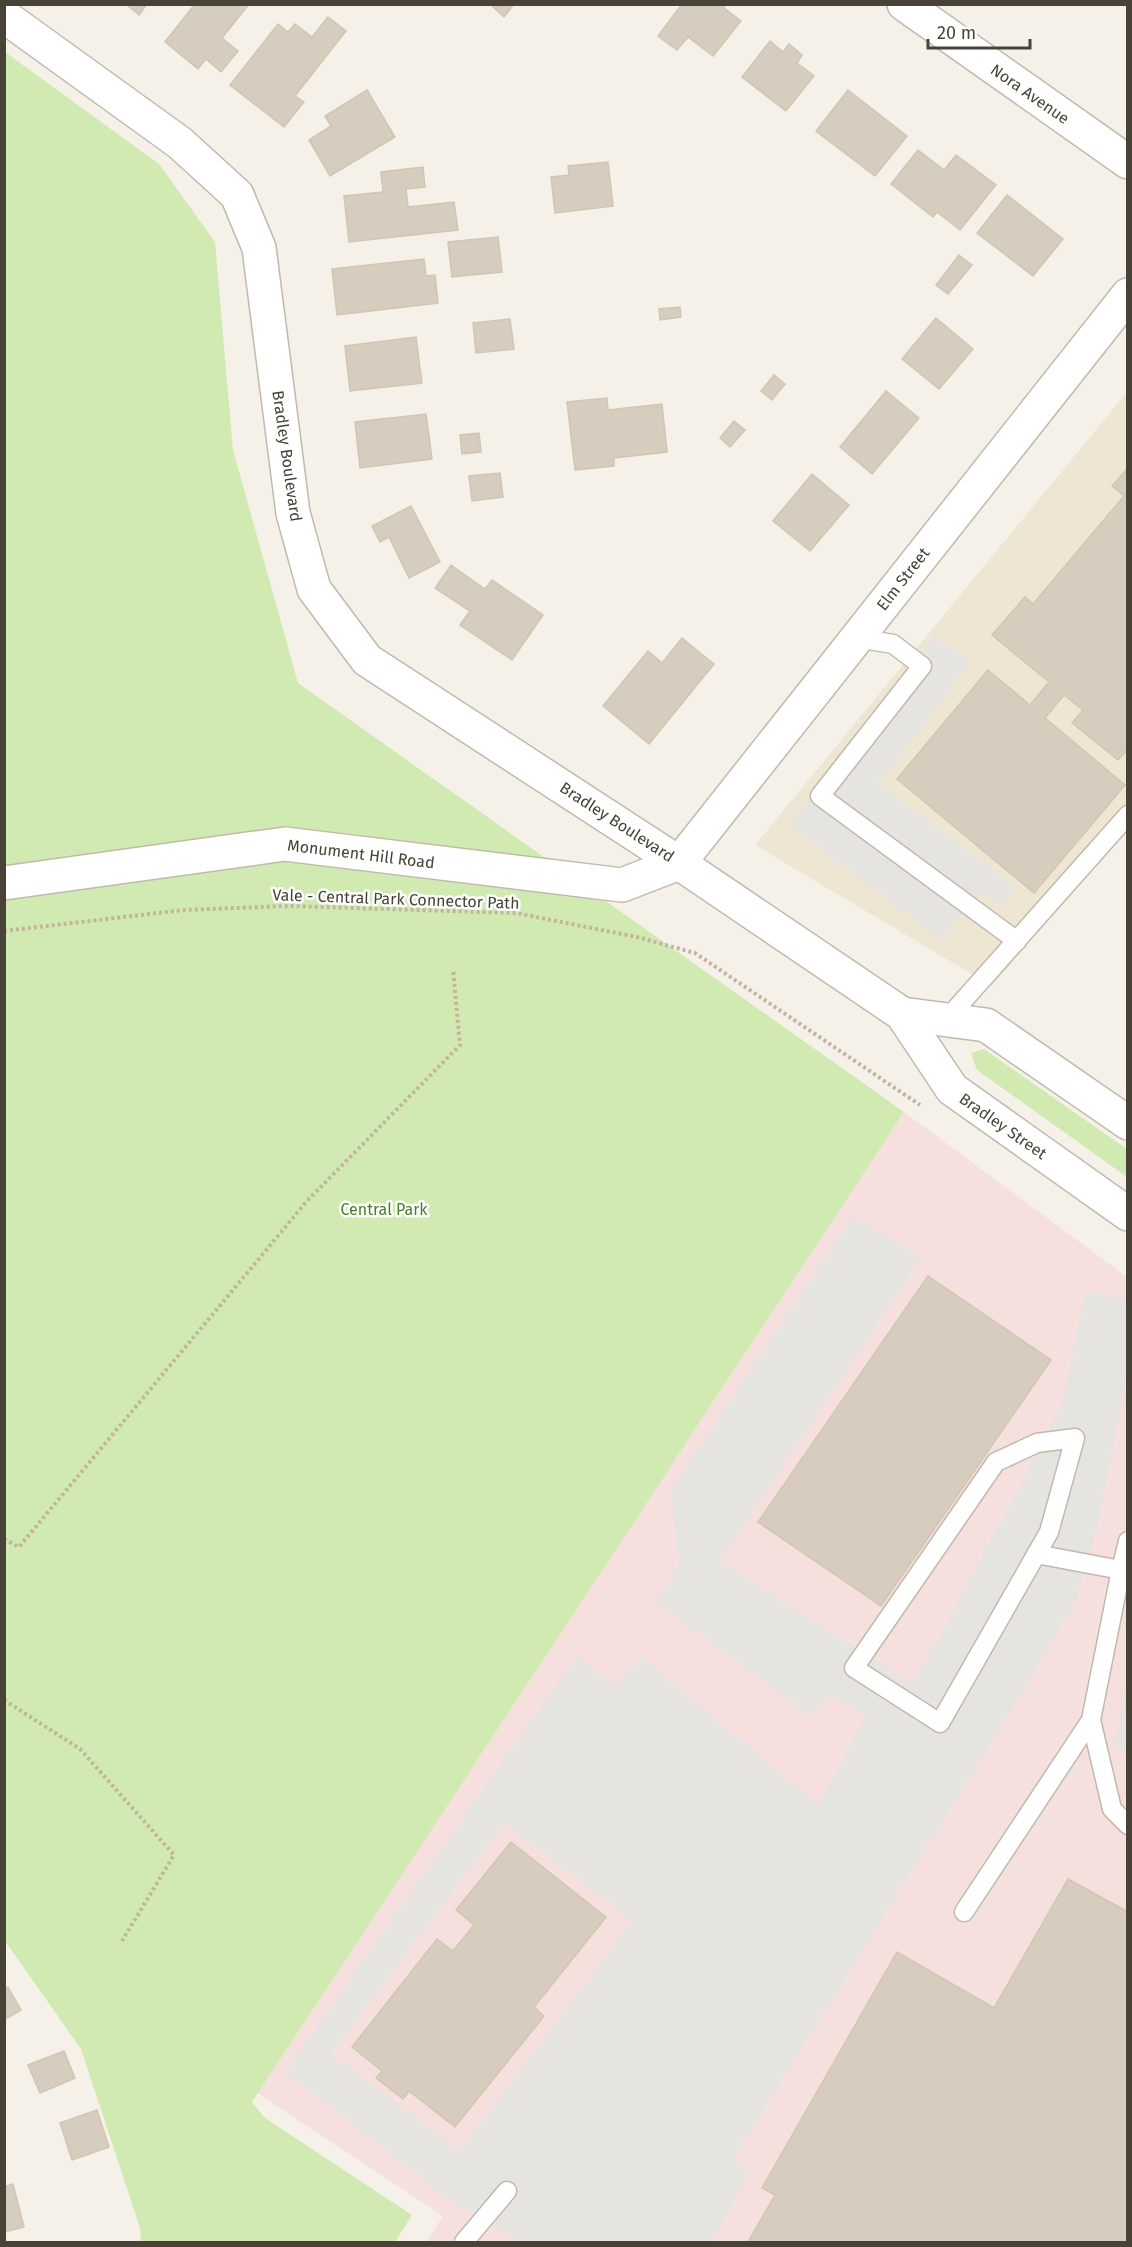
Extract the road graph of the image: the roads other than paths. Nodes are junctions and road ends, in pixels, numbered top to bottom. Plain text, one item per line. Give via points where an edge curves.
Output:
1 (904, 4) edge
2 (4, 16) edge
3 (1128, 162) edge
4 (1128, 295) edge
5 (857, 638) junction
6 (1128, 815) edge
7 (679, 863) junction
8 (4, 883) edge
9 (1017, 941) junction
10 (902, 1014) junction
11 (946, 1020) junction
12 (1128, 1123) edge
13 (1128, 1214) edge
14 (1128, 1541) edge
15 (1036, 1554) junction
16 (1121, 1570) junction
17 (1091, 1720) junction
18 (1128, 1825) edge
19 (964, 1912) dead end
20 (507, 2191) dead end
21 (464, 2242) edge

1 - 3 street, Nora Avenue
2 - 7 street, Bradley Boulevard via 180,143 237,195 259,248 293,513 314,589 367,660
4 - 5 street, Elm Street
5 - 7 street, Elm Street
5 - 9 lane via 893,644 922,666 820,796
6 - 9 lane
7 - 8 street, Monument Hill Road via 622,885 285,844
7 - 10 street, Bradley Street
9 - 11 lane
10 - 11 street, Bradley Street
10 - 13 street, Bradley Street via 952,1089
11 - 12 street, Bradley Street via 986,1025
14 - 16 lane
15 - 15 lane via 1048,1532 1075,1438 1037,1443 996,1462 854,1668 940,1723
15 - 16 lane
16 - 17 lane
17 - 18 lane via 1112,1809
17 - 19 lane
20 - 21 lane

